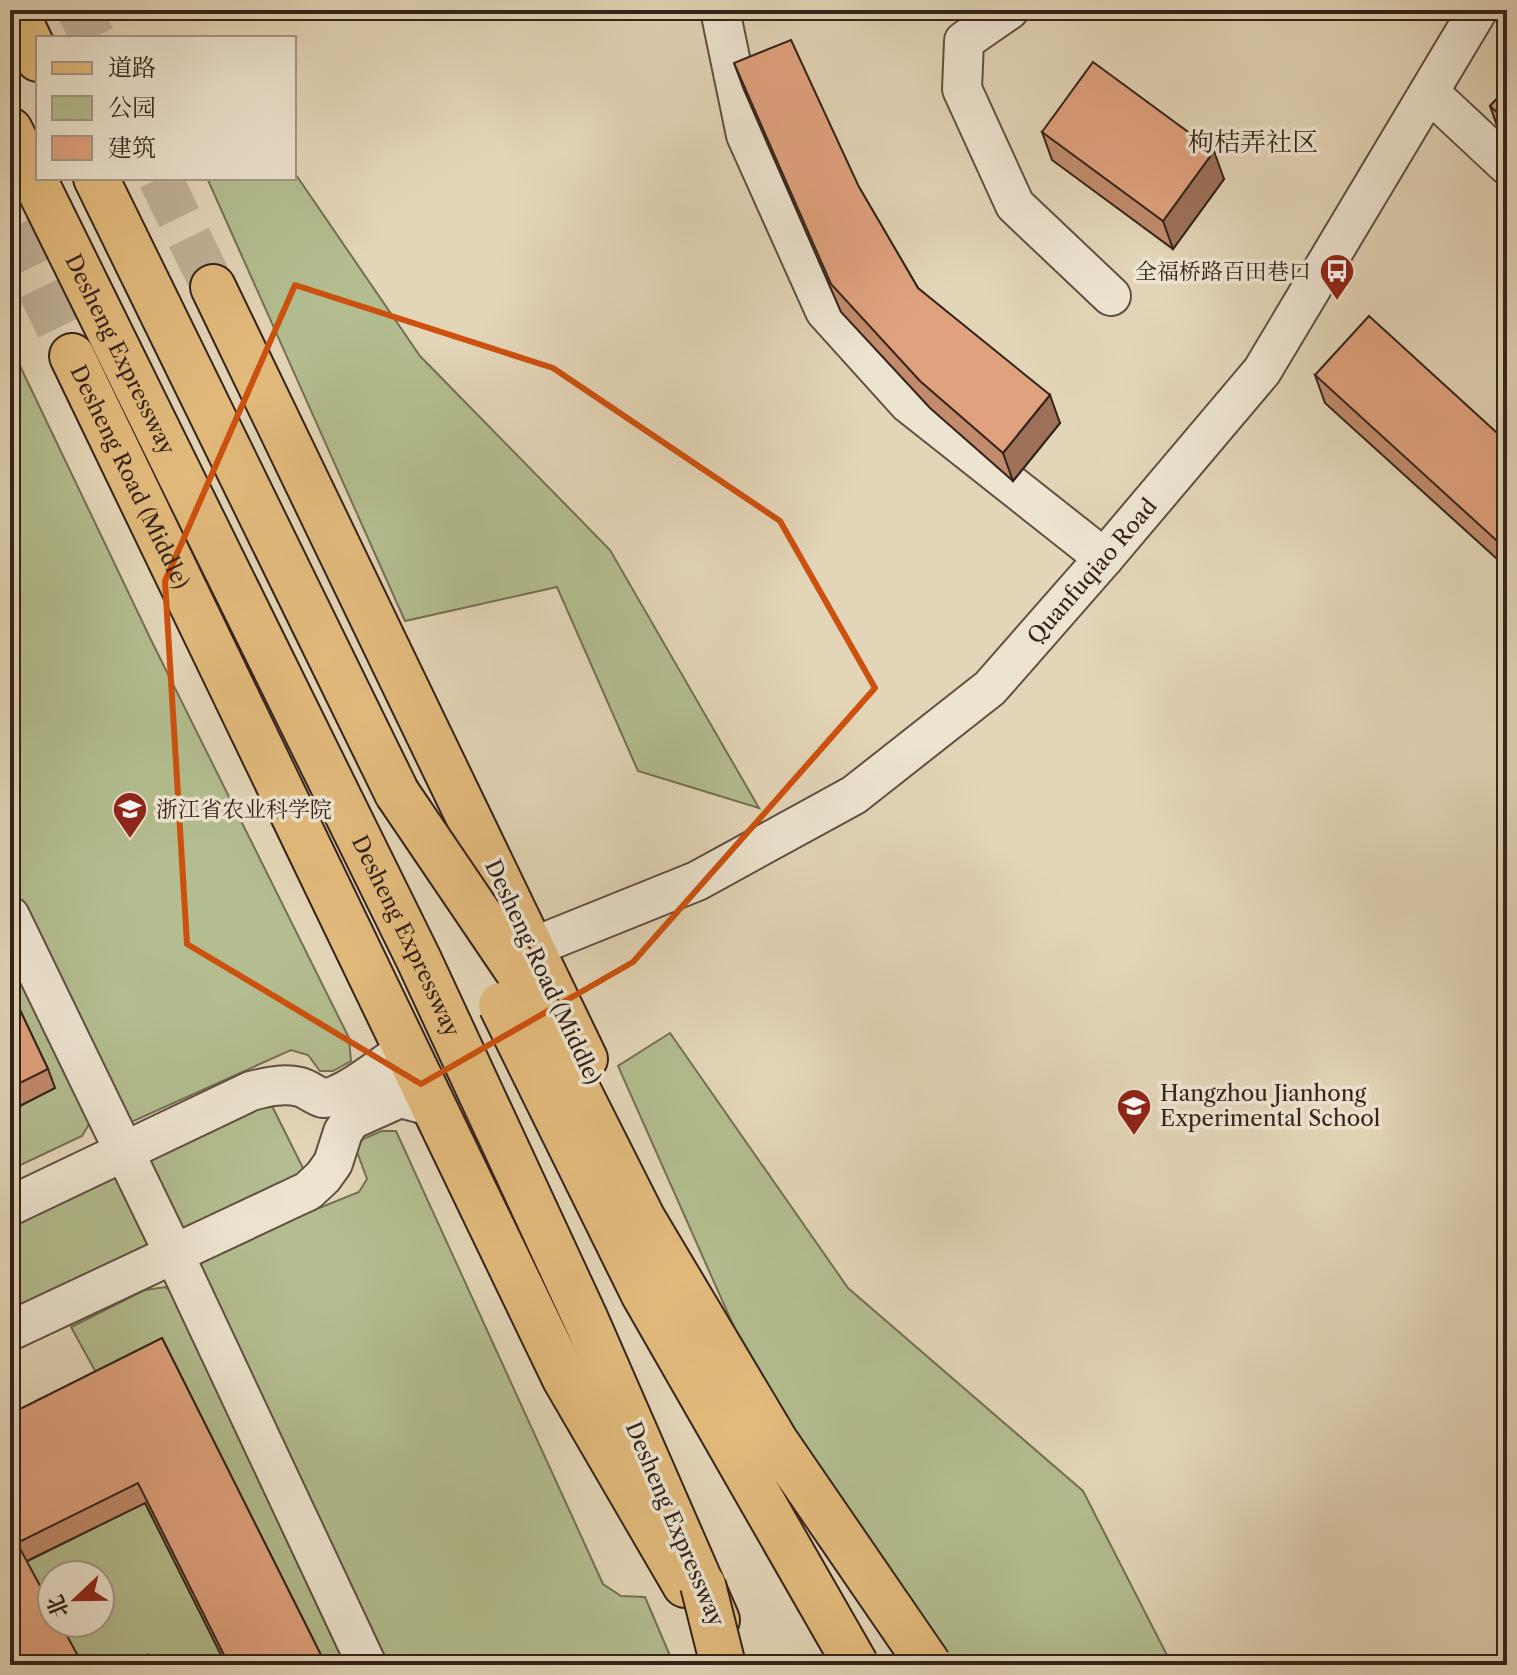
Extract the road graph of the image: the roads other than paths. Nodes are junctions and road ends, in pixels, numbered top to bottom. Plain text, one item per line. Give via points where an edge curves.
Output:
1 (15, 10) edge
2 (720, 10) edge
3 (1009, 10) edge
4 (1478, 10) edge
5 (36, 55) edge
6 (1430, 93) junction
7 (10, 130) edge
8 (1507, 165) edge
9 (97, 180) edge
10 (213, 287) tunnel mouth
11 (1111, 296) dead end
12 (72, 356) tunnel mouth
13 (1104, 558) junction
14 (397, 793) junction
15 (10, 916) edge
16 (533, 947) junction
17 (401, 1038) junction
18 (311, 1092) junction
19 (434, 1107) junction
20 (337, 1148) junction
21 (125, 1152) junction
22 (10, 1206) edge
23 (174, 1254) junction
24 (10, 1331) edge
25 (703, 1585) junction
26 (367, 1665) edge
27 (723, 1665) edge
28 (734, 1665) edge
29 (854, 1665) edge
30 (929, 1665) edge

1 - 5 main road
2 - 13 street via 746,135 825,311 908,403
3 - 11 street via 964,41 962,89 1015,205
4 - 6 street, Quanfuqiao Road
6 - 8 street
6 - 13 street, Quanfuqiao Road via 1262,371
7 - 25 main road, Desheng Expressway via 419,960
9 - 14 main road
10 - 16 main road, Desheng Road (Middle)
12 - 17 main road, Desheng Road (Middle)
13 - 16 street, Quanfuqiao Road via 990,688 854,795 697,881
14 - 29 main road, bridge via 643,1293
14 - 30 main road, bridge via 519,973 643,1219 776,1442
15 - 21 street
16 - 29 main road, Desheng Road (Middle) via 784,1488
17 - 18 street via 398,1055 370,1075 335,1096
17 - 19 main road, Desheng Road (Middle)
18 - 20 street
18 - 21 street via 276,1085 251,1091
19 - 20 street via 400,1098 377,1107 351,1120
19 - 28 main road, Desheng Road (Middle) via 565,1379
20 - 23 street via 333,1163 308,1191
21 - 22 street
21 - 23 street
23 - 24 street
23 - 26 street
25 - 27 main road, bridge
25 - 28 main road, Desheng Expressway, bridge

